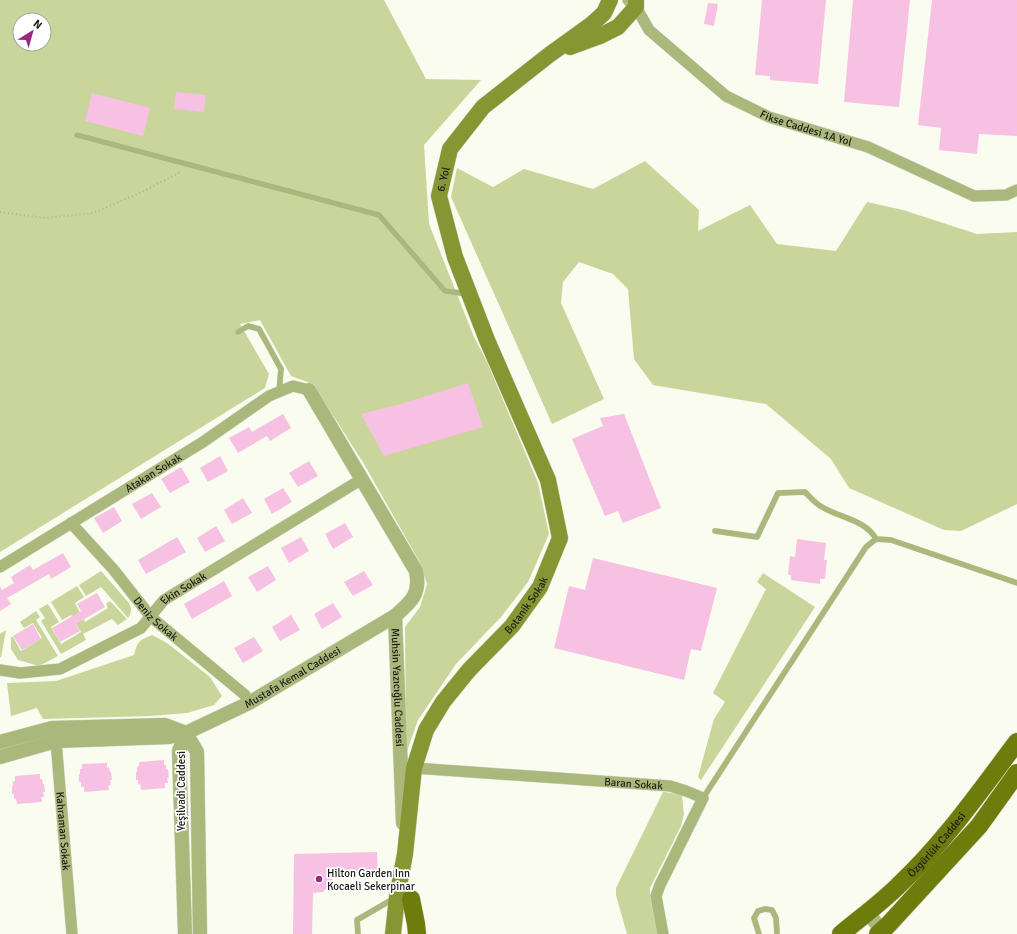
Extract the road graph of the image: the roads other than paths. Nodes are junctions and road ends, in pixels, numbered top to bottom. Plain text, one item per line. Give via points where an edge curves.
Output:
1 (610, 0) edge
2 (633, 2) edge
3 (549, 55) junction
4 (77, 135) dead end
5 (1017, 190) edge
6 (470, 294) junction
7 (238, 332) dead end
8 (487, 340) joint
9 (309, 390) joint
10 (279, 392) junction
11 (362, 479) junction
12 (71, 523) junction
13 (715, 531) dead end
14 (876, 539) junction
15 (0, 567) edge
16 (1017, 583) edge
17 (395, 616) junction
18 (151, 617) junction
19 (0, 670) edge
20 (250, 703) junction
21 (186, 732) junction
22 (54, 735) junction
23 (0, 742) edge
24 (1017, 742) edge
25 (0, 757) edge
26 (414, 768) junction
27 (1017, 773) edge
28 (703, 798) junction
29 (405, 854) junction
30 (404, 898) junction
31 (867, 912) junction
32 (881, 933) edge
33 (72, 934) edge
34 (185, 934) edge
35 (200, 934) edge
36 (358, 934) edge
37 (393, 934) edge
38 (409, 934) edge
39 (417, 934) edge
40 (663, 934) edge
41 (759, 934) edge
42 (777, 934) edge
43 (840, 934) edge

1 - 3 main road, 6. Yol via 604,13 592,24
2 - 3 main road via 618,27
2 - 5 street, Fikse Caddesi 1A Yol via 649,30 726,96 769,117 868,147 974,196 1006,195
3 - 6 main road, 6. Yol via 483,107 450,149 439,196 455,257
4 - 6 lane via 379,215 445,291
6 - 8 main road, 6. Yol
7 - 10 lane via 248,326 259,329 281,369
8 - 26 main road, Botanik Sokak via 548,480 560,538 540,587 512,626 469,670 443,702 426,730
9 - 10 street, Atakan Sokak via 293,386
9 - 11 street, Muhsin Yazıcığlu Caddesi
10 - 12 street, Atakan Sokak
11 - 17 street, Muhsin Yazıcığlu Caddesi via 416,571 416,592
11 - 18 street, Ekin Sokak via 164,600
12 - 15 street, Atakan Sokak
12 - 18 street, Deniz Sokak via 113,569
13 - 14 lane via 758,537 778,493 805,492 821,507 862,525 873,533
14 - 16 lane via 891,540
14 - 28 lane via 866,548
17 - 20 street, Mustafa Kemal Caddesi
17 - 29 street, Muhsin Yazıcığlu Caddesi
18 - 19 street, Ekin Sokak via 141,628 60,669 20,673
18 - 20 street, Deniz Sokak via 245,695
20 - 21 street, Mustafa Kemal Caddesi
21 - 22 street, Mustafa Kemal Caddesi via 169,737
21 - 34 street, Yeşilvadi Caddesi via 179,751
21 - 35 street, Yeşilvadi Caddesi via 197,752
22 - 23 street, Mustafa Kemal Caddesi
22 - 25 street, Mustafa Kemal Caddesi
22 - 33 street, Kahraman Sokak
24 - 31 main road, Özgürlük Caddesi via 936,846 899,885
26 - 28 street, Baran Sokak via 670,786
26 - 29 main road, Botanik Sokak
27 - 32 main road, Özgürlük Caddesi via 979,826
28 - 40 street via 656,896
29 - 30 main road, Muhsin Yazıcığlu Caddesi
30 - 36 lane via 357,920
30 - 37 main road, Muhsin Yazıcığlu Caddesi
30 - 38 main road, Muhsin Yazıcığlu Caddesi
30 - 39 main road via 416,924
31 - 32 street
31 - 43 main road, Özgürlük Caddesi
41 - 42 lane via 754,918 758,911 765,908 772,910 776,918

